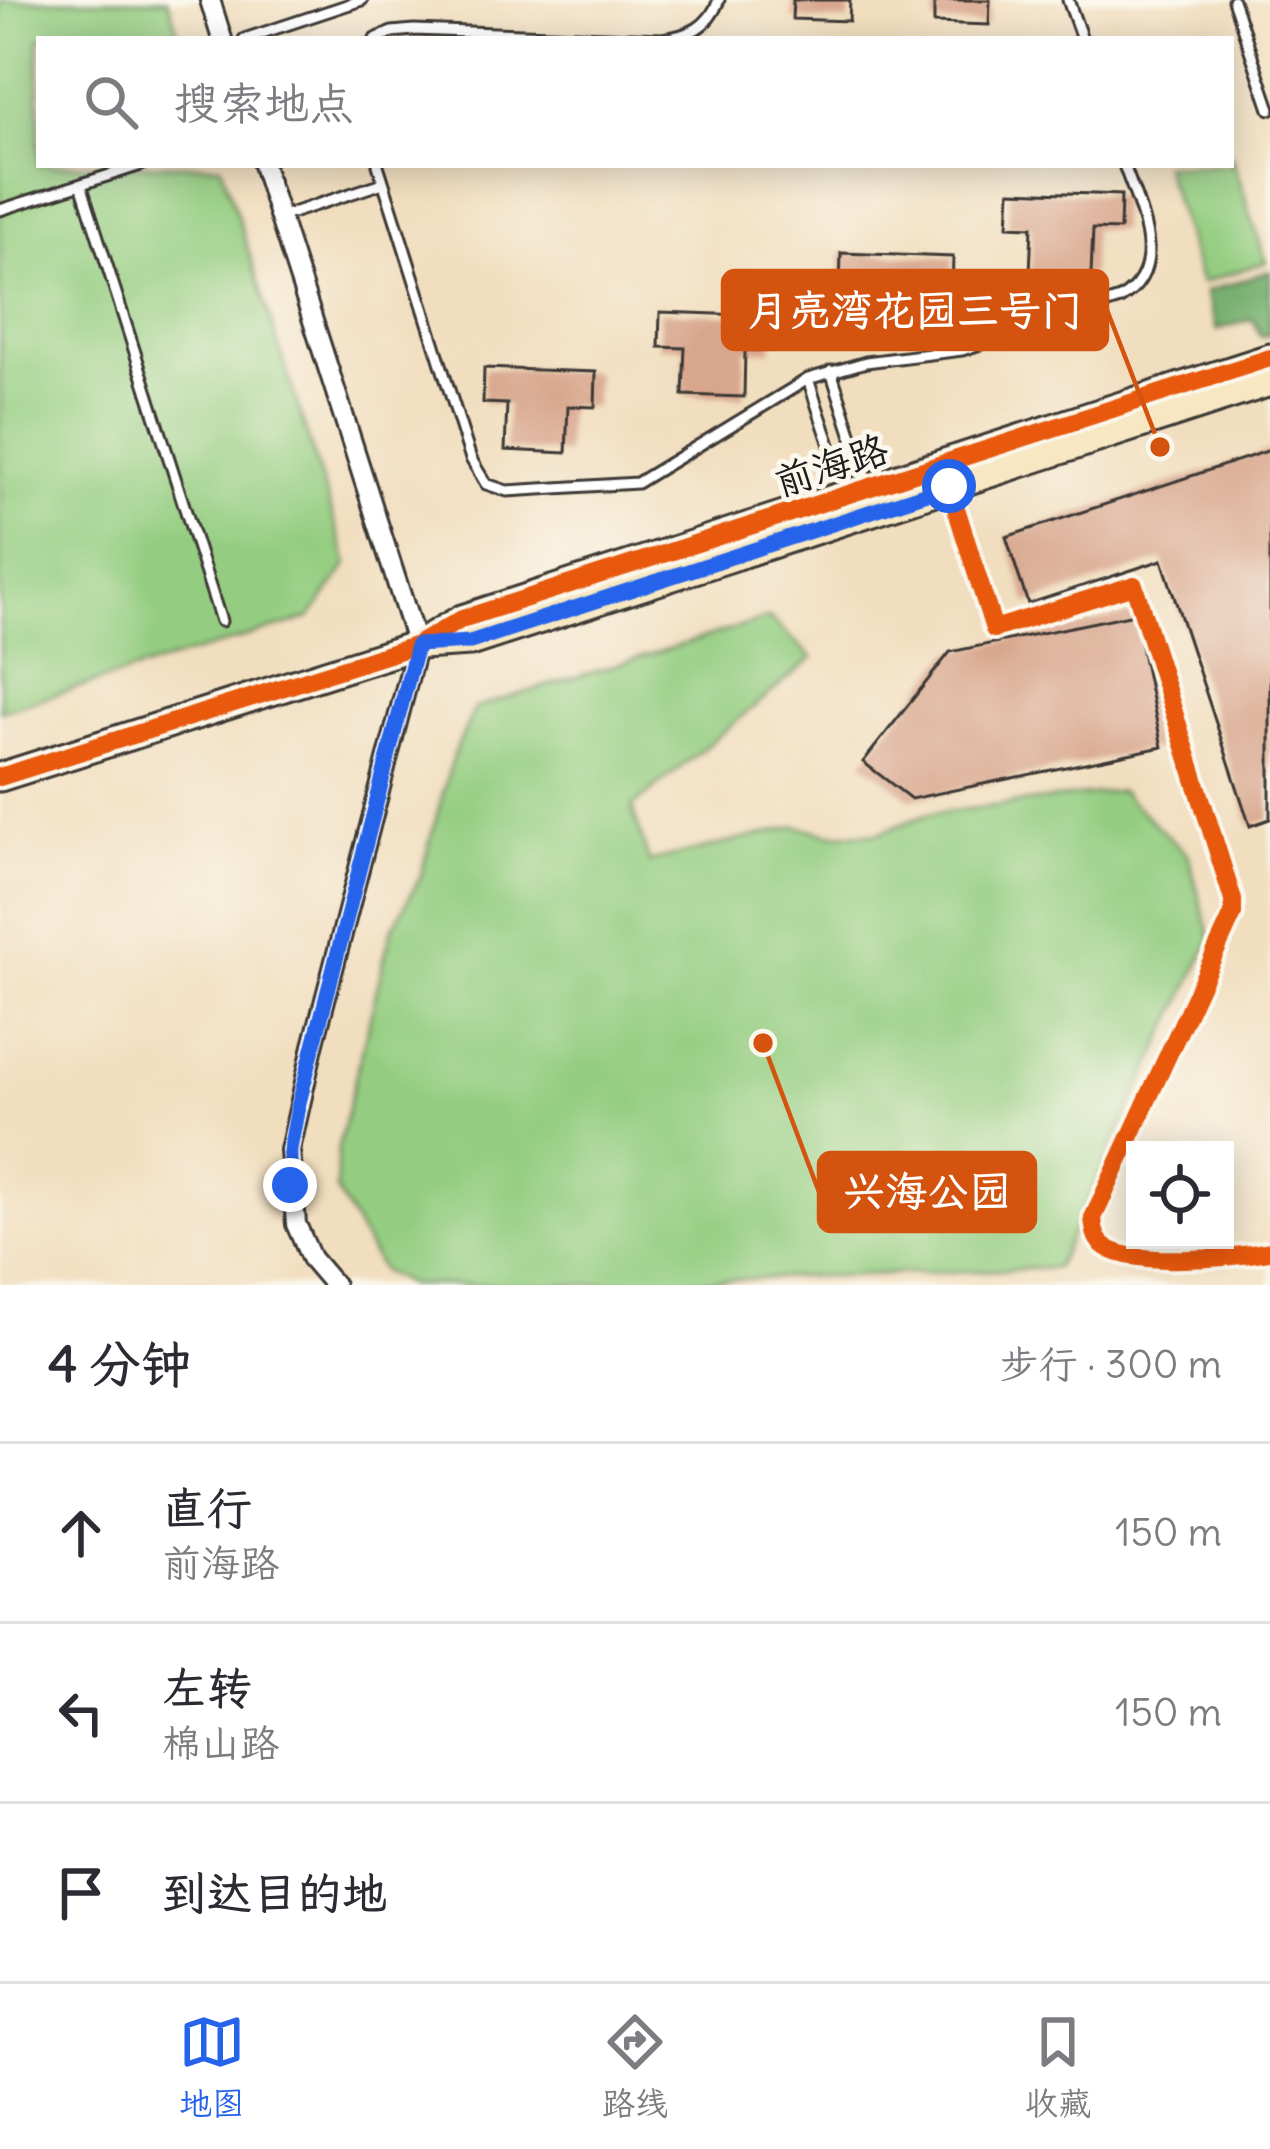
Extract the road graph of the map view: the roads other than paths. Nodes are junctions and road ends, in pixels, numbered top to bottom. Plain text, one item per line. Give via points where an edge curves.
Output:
1 (210, 0) edge
2 (362, 0) edge
3 (719, 0) edge
4 (1068, 0) edge
5 (1236, 1) edge
6 (221, 36) edge
7 (253, 36) edge
8 (382, 36) edge
9 (579, 36) edge
10 (683, 36) edge
11 (1081, 36) edge
12 (1270, 109) edge
13 (132, 168) edge
14 (264, 168) edge
15 (378, 168) edge
16 (1125, 168) edge
17 (383, 183) junction
18 (81, 184) junction
19 (0, 210) edge
20 (280, 217) junction
21 (1270, 358) edge
22 (831, 371) junction
23 (808, 379) junction
24 (1270, 382) edge
25 (949, 486) junction
26 (857, 492) junction
27 (221, 621) dead end
28 (417, 645) junction
29 (0, 777) edge
30 (1270, 1251) edge
31 (334, 1285) edge

1 - 6 street
2 - 7 lane
3 - 10 lane via 711,19
4 - 11 lane
5 - 12 lane
8 - 9 lane
13 - 18 lane
14 - 20 street
15 - 17 lane
16 - 22 lane via 1150,248 1135,290 962,350
17 - 20 lane
17 - 23 lane via 471,459 494,488 637,483
18 - 19 lane
18 - 27 lane
20 - 28 street
21 - 26 street, 前海路
22 - 23 lane
22 - 26 lane
23 - 26 lane
24 - 25 street, 前海路
25 - 28 street, 前海路 via 470,642
25 - 30 street via 994,629 1134,585 1233,900 1093,1218 1099,1243 1116,1254 1158,1259
26 - 28 street, 前海路 via 462,619
28 - 29 street
28 - 31 street via 290,1150 296,1224 310,1258

